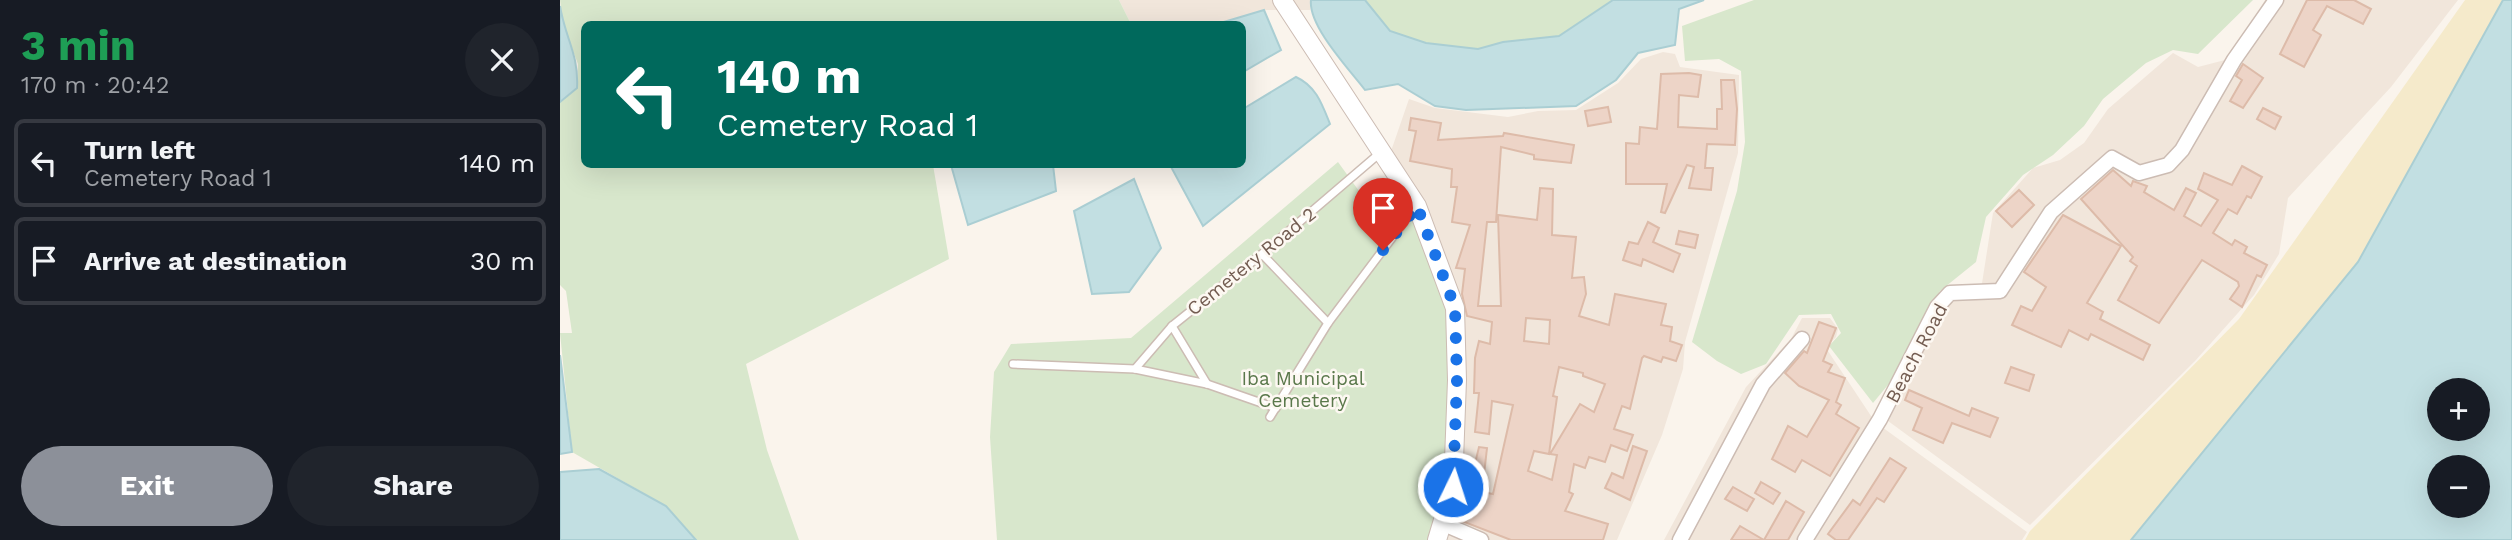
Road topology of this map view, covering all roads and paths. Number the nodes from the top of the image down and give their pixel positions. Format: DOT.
graph roads {
  1 [pos="1282,0"];
  2 [pos="2276,0"];
  3 [pos="1381,152"];
  4 [pos="1417,206"];
  5 [pos="1262,254"];
  6 [pos="1328,323"];
  7 [pos="1172,326"];
  8 [pos="1802,339"];
  9 [pos="1013,364"];
  10 [pos="1135,369"];
  11 [pos="1207,384"];
  12 [pos="1276,408"];
  13 [pos="1270,417"];
  14 [pos="1440,532"];
  15 [pos="1481,540"];
  16 [pos="1680,540"];
  17 [pos="1805,540"];
  1 -- 3 [label="street"];
  2 -- 17 [label="street, Beach Road"];
  3 -- 4 [label="street"];
  3 -- 5 [label="lane, Cemetery Road 2"];
  4 -- 6 [label="lane"];
  4 -- 14 [label="street"];
  5 -- 6 [label="lane"];
  5 -- 7 [label="lane, Cemetery Road 2"];
  6 -- 12 [label="lane"];
  7 -- 10 [label="lane"];
  7 -- 11 [label="lane, Cemetery Road 2"];
  8 -- 16 [label="street"];
  9 -- 10 [label="lane"];
  10 -- 11 [label="lane"];
  11 -- 12 [label="lane"];
  12 -- 13 [label="lane"];
  14 -- 15 [label="street"];
}
